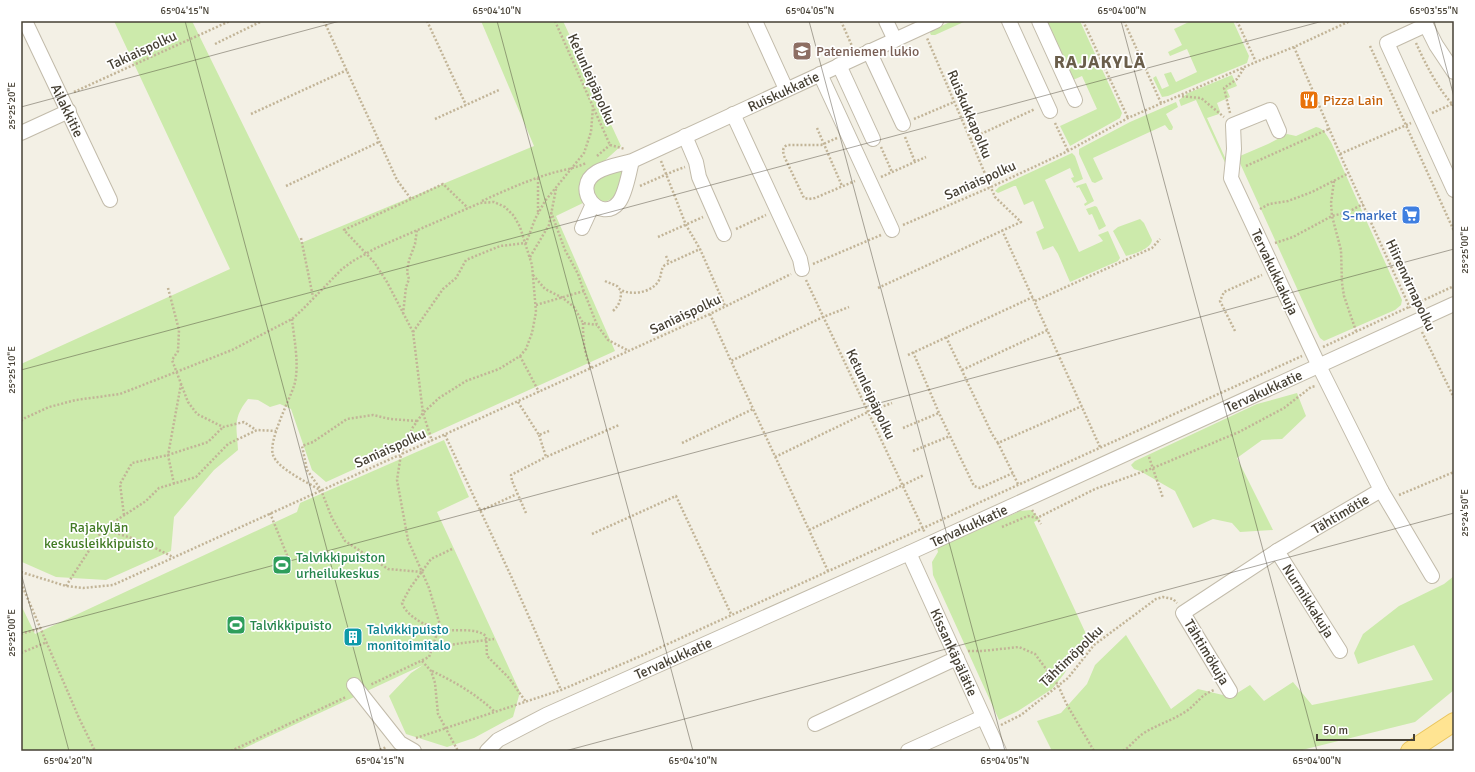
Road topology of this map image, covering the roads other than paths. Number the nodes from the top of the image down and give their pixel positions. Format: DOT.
graph roads {
  1 [pos="25,21"];
  2 [pos="754,21"];
  3 [pos="886,21"];
  4 [pos="936,21"];
  5 [pos="1009,21"];
  6 [pos="1040,21"];
  7 [pos="1425,23"];
  8 [pos="895,40"];
  9 [pos="869,51"];
  10 [pos="839,65"];
  11 [pos="1454,72"];
  12 [pos="820,74"];
  13 [pos="786,89"];
  14 [pos="1075,100"];
  15 [pos="1048,108"];
  16 [pos="69,112"];
  17 [pos="734,114"];
  18 [pos="902,124"];
  19 [pos="1279,130"];
  20 [pos="21,134"];
  21 [pos="685,136"];
  22 [pos="873,139"];
  23 [pos="632,161"];
  24 [pos="1454,190"];
  25 [pos="110,200"];
  26 [pos="593,204"];
  27 [pos="582,228"];
  28 [pos="892,230"];
  29 [pos="724,234"];
  30 [pos="802,269"];
  31 [pos="1454,304"];
  32 [pos="1319,366"];
  33 [pos="1384,495"];
  34 [pos="1277,551"];
  35 [pos="909,553"];
  36 [pos="1432,576"];
  37 [pos="1183,613"];
  38 [pos="1340,651"];
  39 [pos="960,655"];
  40 [pos="356,688"];
  41 [pos="1230,691"];
  42 [pos="983,717"];
  43 [pos="1454,722"];
  44 [pos="815,724"];
  45 [pos="414,751"];
  46 [pos="487,751"];
  47 [pos="908,751"];
  48 [pos="999,751"];
  49 [pos="1410,751"];
  1 -- 16 [label="street, Ailakkitie"];
  2 -- 13 [label="street"];
  3 -- 8 [label="street"];
  4 -- 8 [label="street, Ruiskukkatie"];
  5 -- 15 [label="street"];
  6 -- 14 [label="street"];
  7 -- 11 [label="street"];
  7 -- 24 [label="street"];
  8 -- 9 [label="street, Ruiskukkatie"];
  9 -- 10 [label="street, Ruiskukkatie"];
  9 -- 18 [label="street"];
  10 -- 12 [label="street, Ruiskukkatie"];
  10 -- 22 [label="street"];
  12 -- 13 [label="street, Ruiskukkatie"];
  12 -- 28 [label="street"];
  13 -- 17 [label="street, Ruiskukkatie"];
  16 -- 20 [label="street"];
  16 -- 25 [label="street, Ailakkitie"];
  17 -- 21 [label="street, Ruiskukkatie"];
  17 -- 30 [label="street"];
  19 -- 32 [label="street, Tervakukkakuja"];
  21 -- 23 [label="street, Ruiskukkatie"];
  21 -- 29 [label="street"];
  23 -- 26 [label="street"];
  23 -- 26 [label="street, Ruiskukkatie"];
  26 -- 27 [label="street"];
  31 -- 32 [label="street, Tervakukkatie"];
  32 -- 33 [label="street, Tähtimötie"];
  32 -- 35 [label="street, Tervakukkatie"];
  33 -- 34 [label="street, Tähtimötie"];
  33 -- 36 [label="street"];
  34 -- 37 [label="street, Tähtimötie"];
  34 -- 38 [label="street, Nurmikkakuja"];
  35 -- 39 [label="street, Kissankäpälätie"];
  35 -- 46 [label="street, Tervakukkatie"];
  37 -- 41 [label="street, Tähtimökuja"];
  39 -- 42 [label="street, Kissankäpälätie"];
  39 -- 44 [label="street"];
  40 -- 45 [label="street"];
  42 -- 47 [label="street"];
  42 -- 48 [label="street, Kissankäpälätie"];
  43 -- 49 [label="main road"];
}
